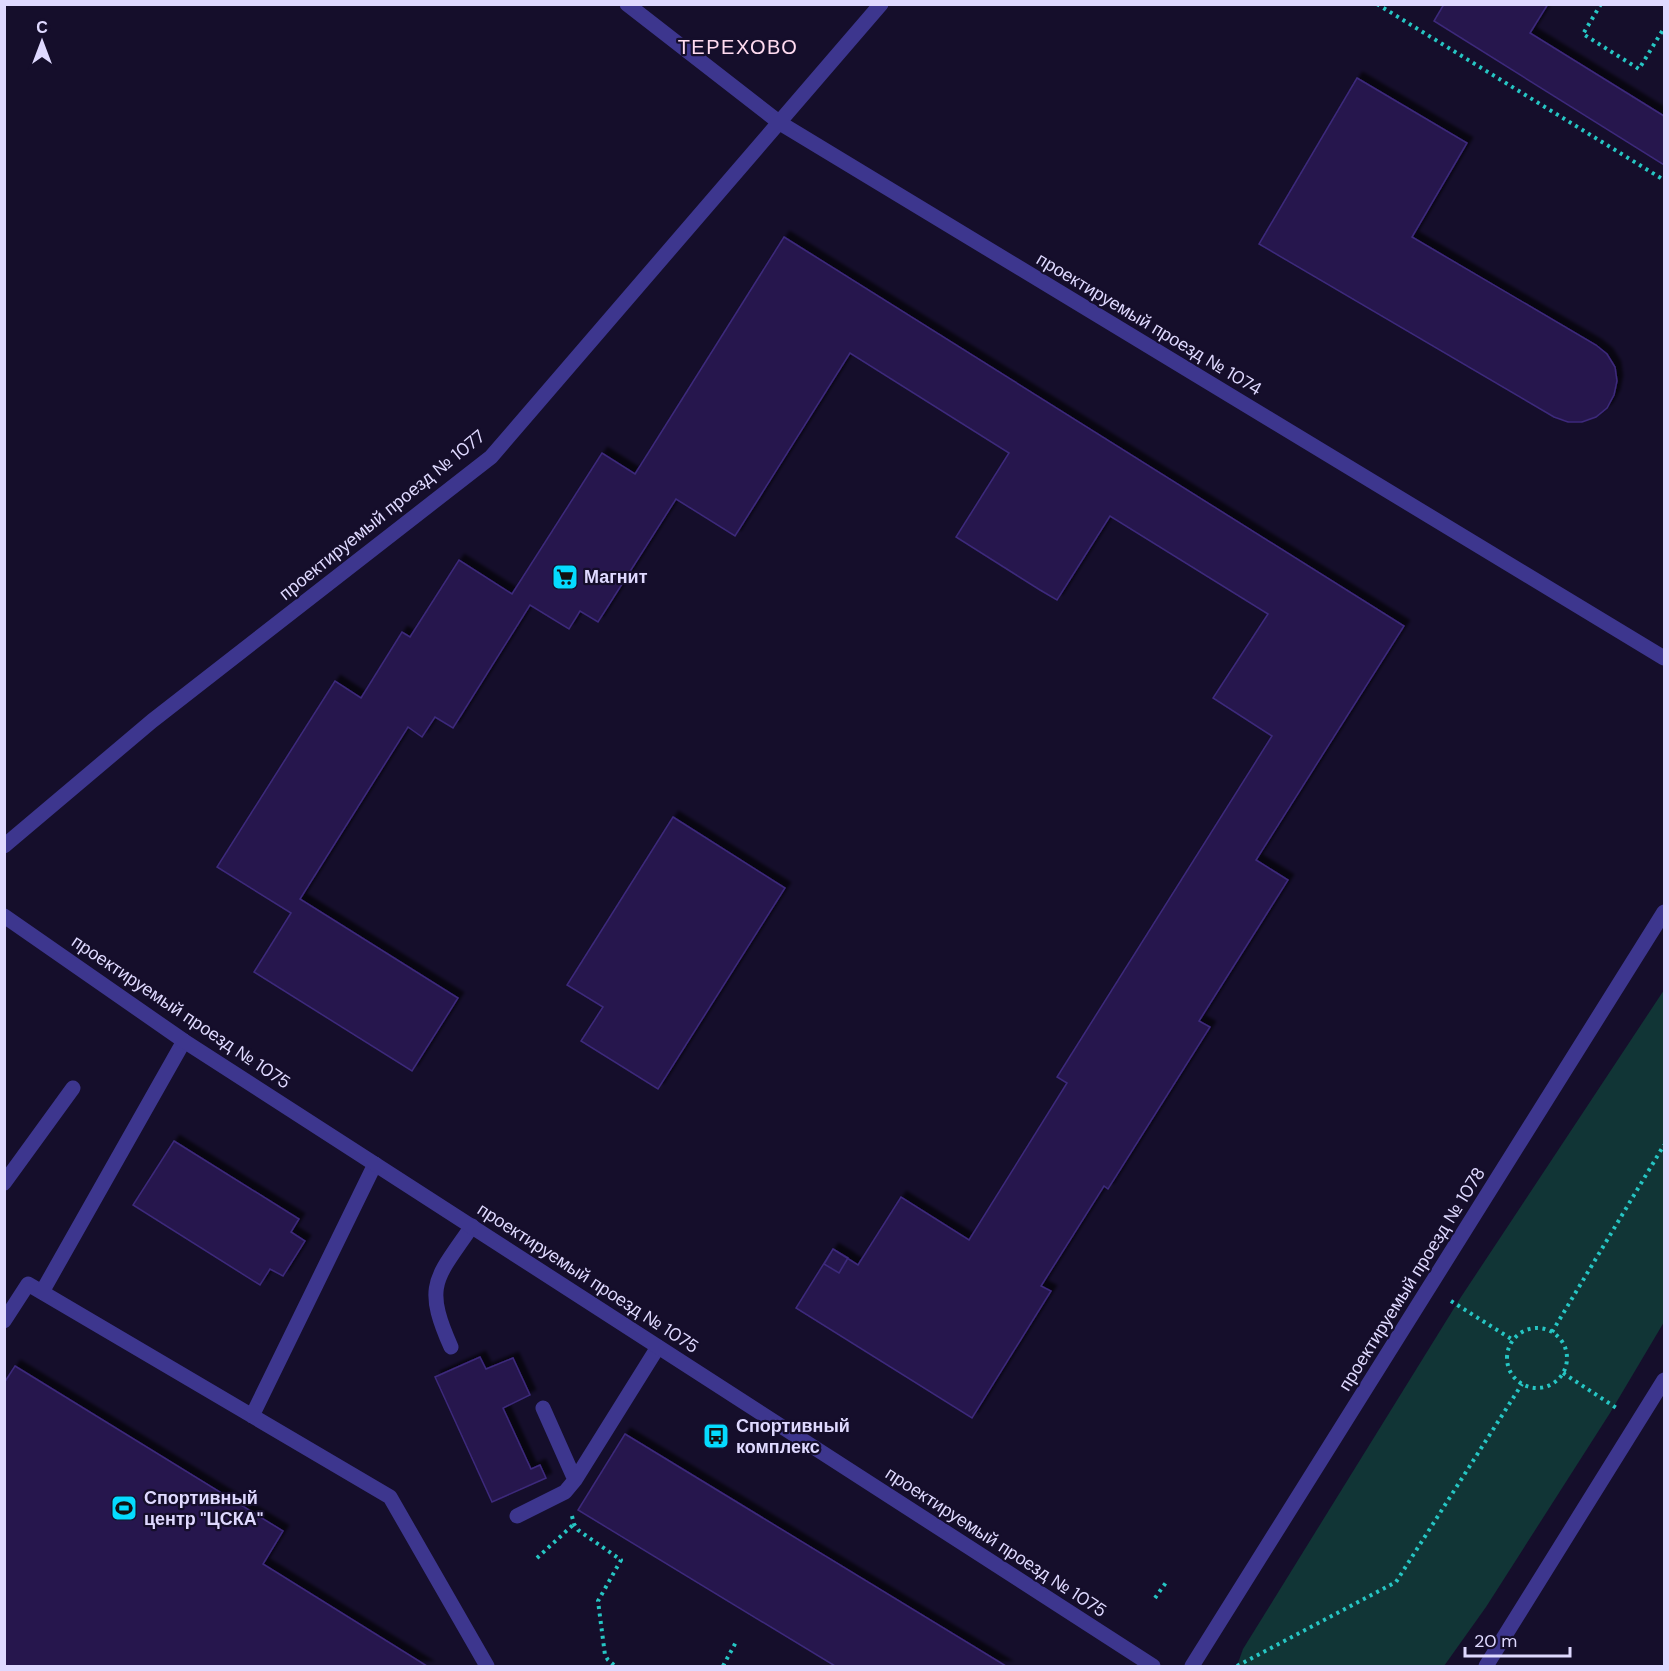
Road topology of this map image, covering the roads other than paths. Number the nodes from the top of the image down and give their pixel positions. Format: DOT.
graph roads {
  1 [pos="627,4"];
  2 [pos="881,4"];
  3 [pos="780,123"];
  4 [pos="1665,658"];
  5 [pos="4,846"];
  6 [pos="1665,912"];
  7 [pos="4,916"];
  8 [pos="184,1041"];
  9 [pos="73,1088"];
  10 [pos="375,1164"];
  11 [pos="4,1183"];
  12 [pos="472,1226"];
  13 [pos="42,1292"];
  14 [pos="4,1321"];
  15 [pos="451,1347"];
  16 [pos="658,1347"];
  17 [pos="1665,1380"];
  18 [pos="543,1408"];
  19 [pos="252,1416"];
  20 [pos="570,1486"];
  21 [pos="516,1516"];
  22 [pos="487,1666"];
  23 [pos="1153,1666"];
  24 [pos="1192,1666"];
  25 [pos="1486,1666"];
  1 -- 3 [label="street, проектируемый проезд № 1074"];
  2 -- 3 [label="street, проектируемый проезд № 1077"];
  3 -- 4 [label="street, проектируемый проезд № 1074"];
  3 -- 5 [label="street, проектируемый проезд № 1077"];
  6 -- 24 [label="street, проектируемый проезд № 1078"];
  7 -- 8 [label="street, проектируемый проезд № 1075"];
  8 -- 10 [label="street, проектируемый проезд № 1075"];
  8 -- 13 [label="street"];
  9 -- 11 [label="street"];
  10 -- 12 [label="street, проектируемый проезд № 1075"];
  10 -- 19 [label="street"];
  12 -- 15 [label="street"];
  12 -- 16 [label="street, проектируемый проезд № 1075"];
  13 -- 14 [label="street"];
  13 -- 19 [label="street"];
  16 -- 20 [label="street"];
  16 -- 23 [label="street, проектируемый проезд № 1075"];
  17 -- 25 [label="street"];
  18 -- 20 [label="street"];
  19 -- 22 [label="street"];
  20 -- 21 [label="street"];
}
